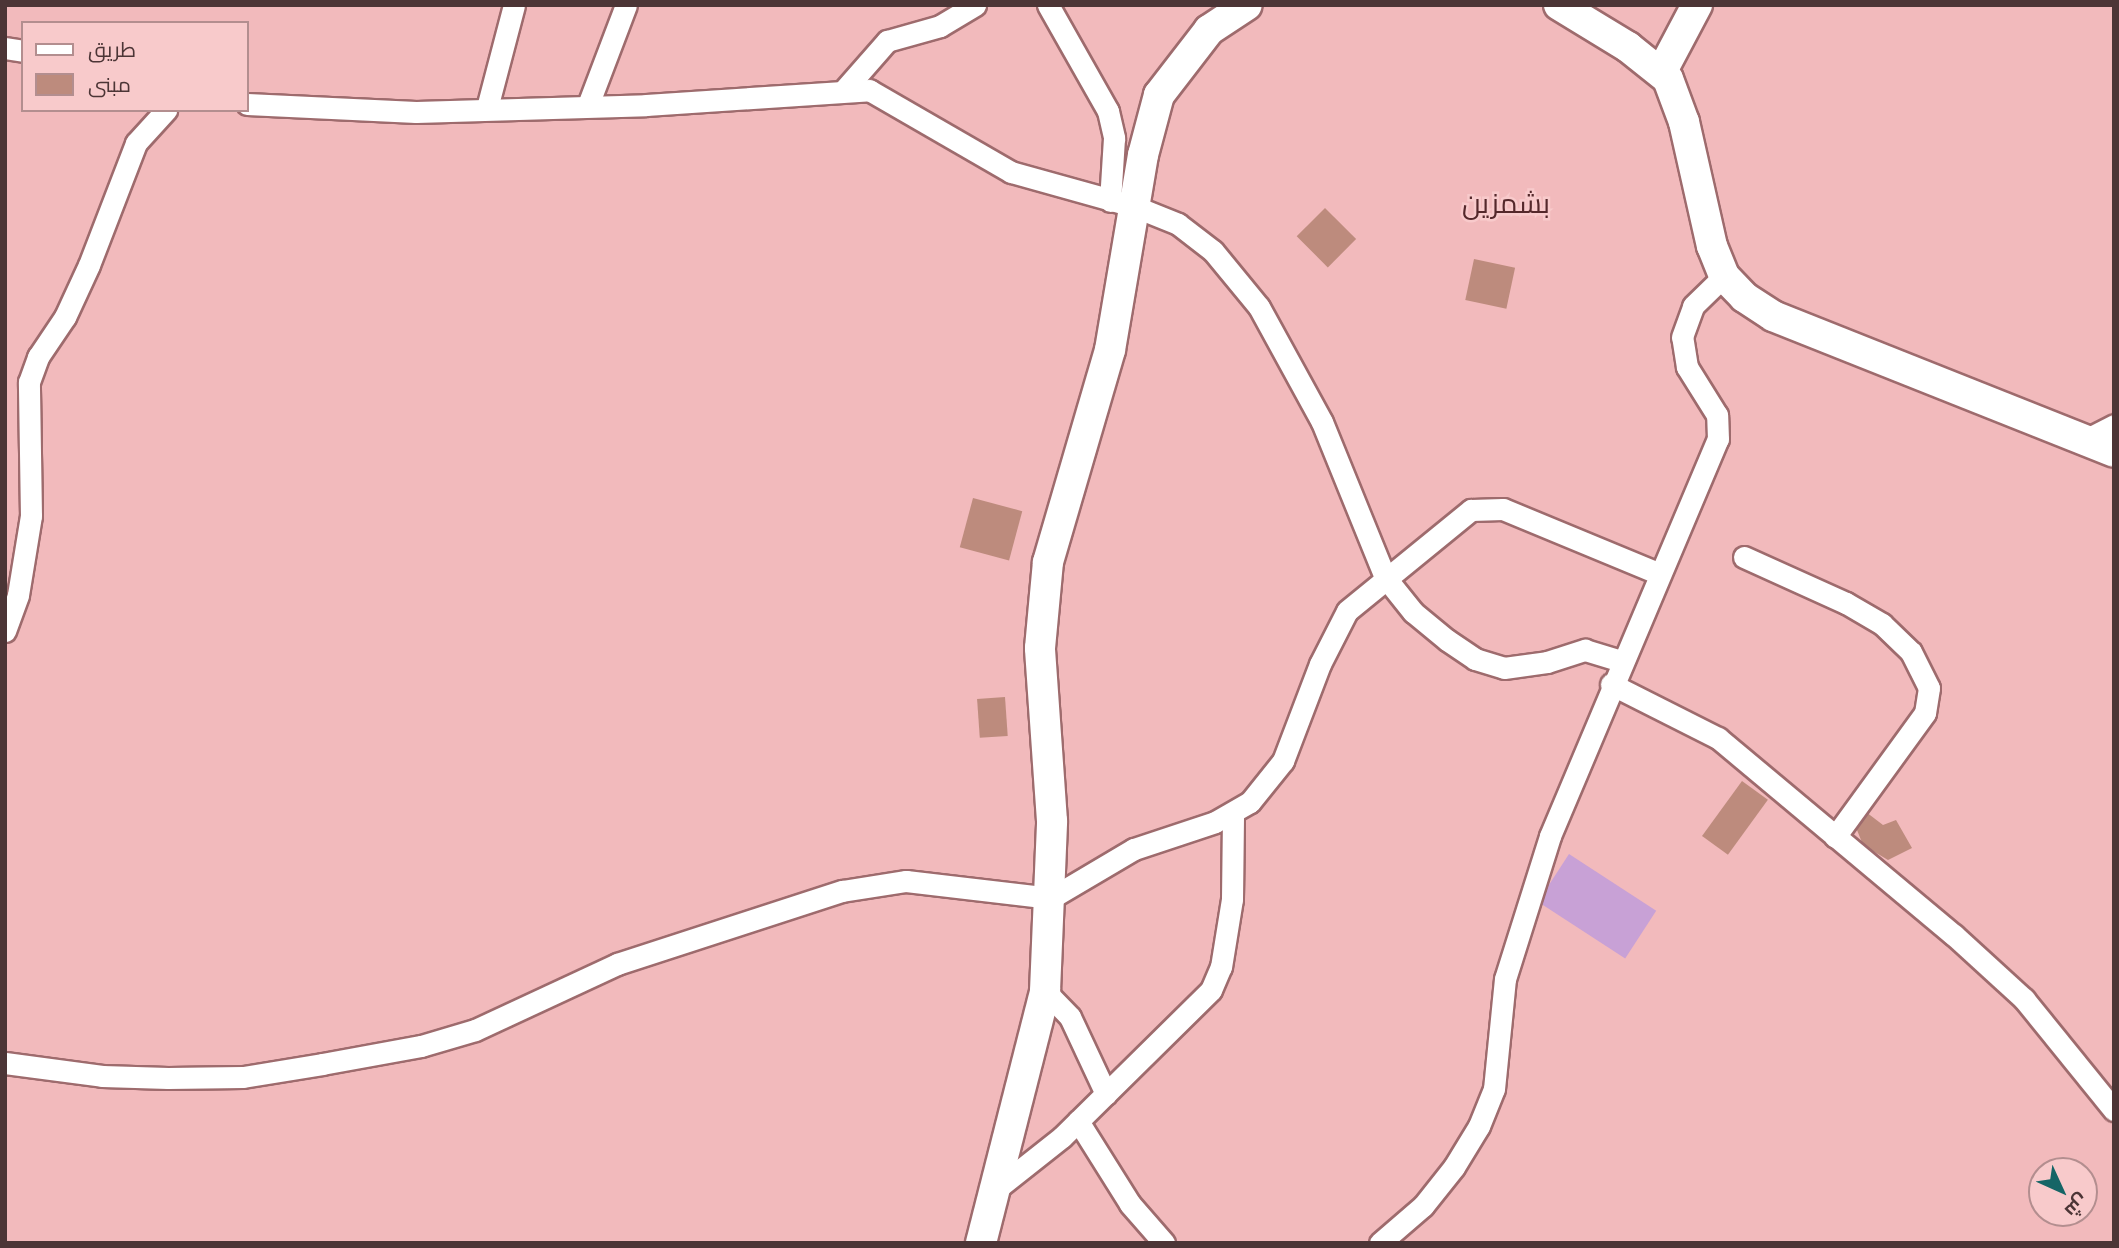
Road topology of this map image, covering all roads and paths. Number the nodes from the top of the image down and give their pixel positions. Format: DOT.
graph roads {
  1 [pos="514,5"];
  2 [pos="626,5"];
  3 [pos="975,5"];
  4 [pos="1048,5"];
  5 [pos="1247,5"];
  6 [pos="1559,5"];
  7 [pos="1694,8"];
  8 [pos="1650,63"];
  9 [pos="845,89"];
  10 [pos="248,104"];
  11 [pos="589,105"];
  12 [pos="487,108"];
  13 [pos="164,112"];
  14 [pos="1123,204"];
  15 [pos="1724,276"];
  16 [pos="2114,425"];
  17 [pos="2083,441"];
  18 [pos="2114,452"];
  19 [pos="1744,557"];
  20 [pos="1660,574"];
  21 [pos="1385,577"];
  22 [pos="5,631"];
  23 [pos="1620,661"];
  24 [pos="1611,684"];
  25 [pos="1233,813"];
  26 [pos="1835,836"];
  27 [pos="1051,898"];
  28 [pos="1045,991"];
  29 [pos="5,1063"];
  30 [pos="1106,1094"];
  31 [pos="2114,1110"];
  32 [pos="1078,1121"];
  33 [pos="995,1190"];
  34 [pos="1410,1219"];
  35 [pos="981,1243"];
  36 [pos="1164,1243"];
  37 [pos="1380,1243"];
  38 [pos="1409,1243"];
  1 -- 12 [label="street"];
  2 -- 11 [label="street"];
  3 -- 9 [label="street"];
  4 -- 14 [label="street"];
  5 -- 14 [label="main road"];
  6 -- 8 [label="main road"];
  7 -- 8 [label="main road"];
  8 -- 15 [label="main road"];
  9 -- 11 [label="street"];
  9 -- 14 [label="street"];
  10 -- 12 [label="street"];
  11 -- 12 [label="street"];
  13 -- 22 [label="street"];
  14 -- 21 [label="street"];
  14 -- 27 [label="main road"];
  15 -- 17 [label="main road"];
  15 -- 20 [label="street"];
  16 -- 17 [label="street"];
  17 -- 18 [label="main road"];
  19 -- 26 [label="street"];
  20 -- 21 [label="street"];
  20 -- 23 [label="street"];
  21 -- 23 [label="street"];
  21 -- 25 [label="street"];
  23 -- 24 [label="street"];
  24 -- 26 [label="street"];
  24 -- 34 [label="street"];
  25 -- 27 [label="street"];
  25 -- 30 [label="street"];
  26 -- 31 [label="street"];
  27 -- 28 [label="main road"];
  27 -- 29 [label="street"];
  28 -- 30 [label="street"];
  28 -- 33 [label="main road"];
  30 -- 32 [label="street"];
  32 -- 33 [label="street"];
  32 -- 36 [label="street"];
  33 -- 35 [label="main road"];
  34 -- 37 [label="street"];
  34 -- 38 [label="street"];
}
